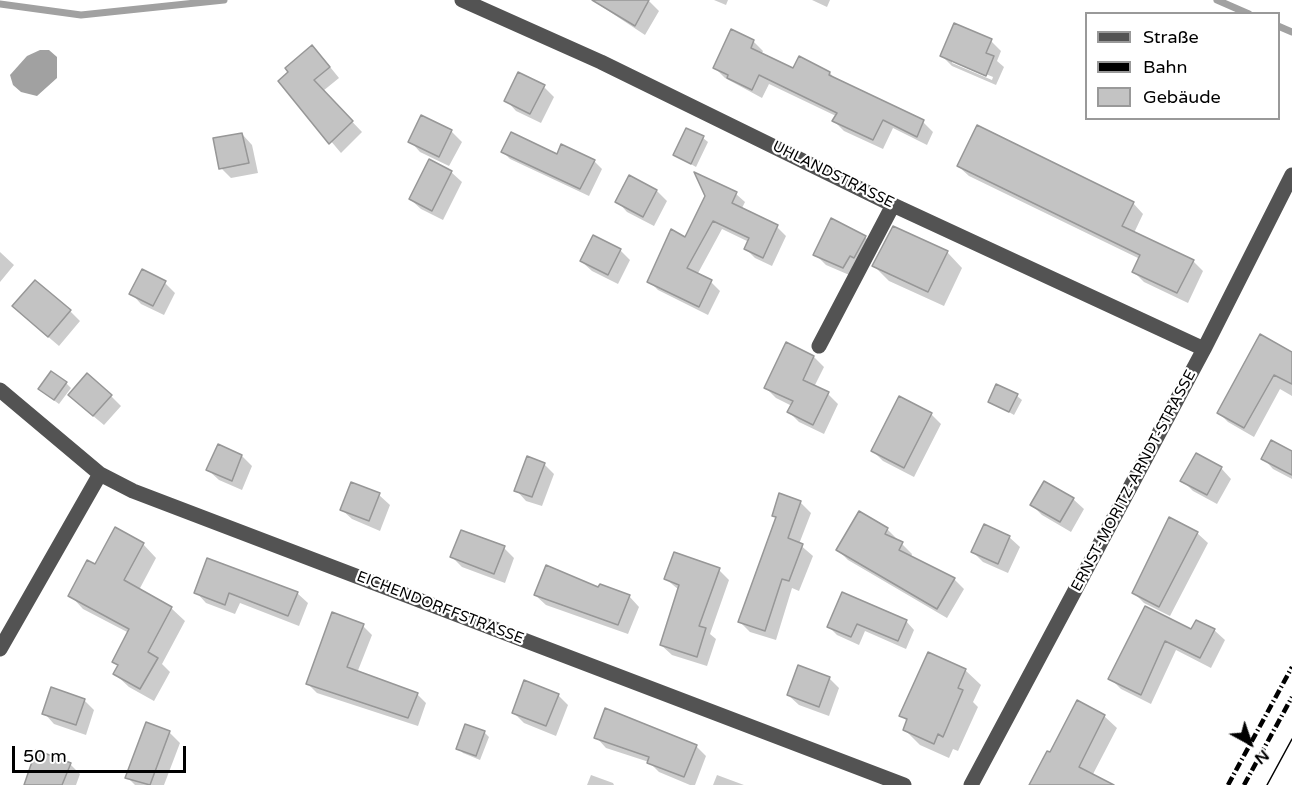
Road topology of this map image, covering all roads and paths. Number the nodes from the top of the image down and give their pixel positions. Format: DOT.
graph roads {
  1 [pos="462,0"];
  2 [pos="1292,175"];
  3 [pos="893,205"];
  4 [pos="819,346"];
  5 [pos="1204,349"];
  6 [pos="0,390"];
  7 [pos="100,474"];
  8 [pos="0,649"];
  9 [pos="904,785"];
  10 [pos="971,785"];
  1 -- 3 [label="street, UHLANDSTRASSE"];
  2 -- 5 [label="street, ERNST-MORITZ-ARNDT-STRASSE"];
  3 -- 4 [label="street"];
  3 -- 5 [label="street, UHLANDSTRASSE"];
  5 -- 10 [label="street, ERNST-MORITZ-ARNDT-STRASSE"];
  6 -- 7 [label="street, EICHENDORFFSTRASSE"];
  7 -- 8 [label="street"];
  7 -- 9 [label="street, EICHENDORFFSTRASSE"];
}
